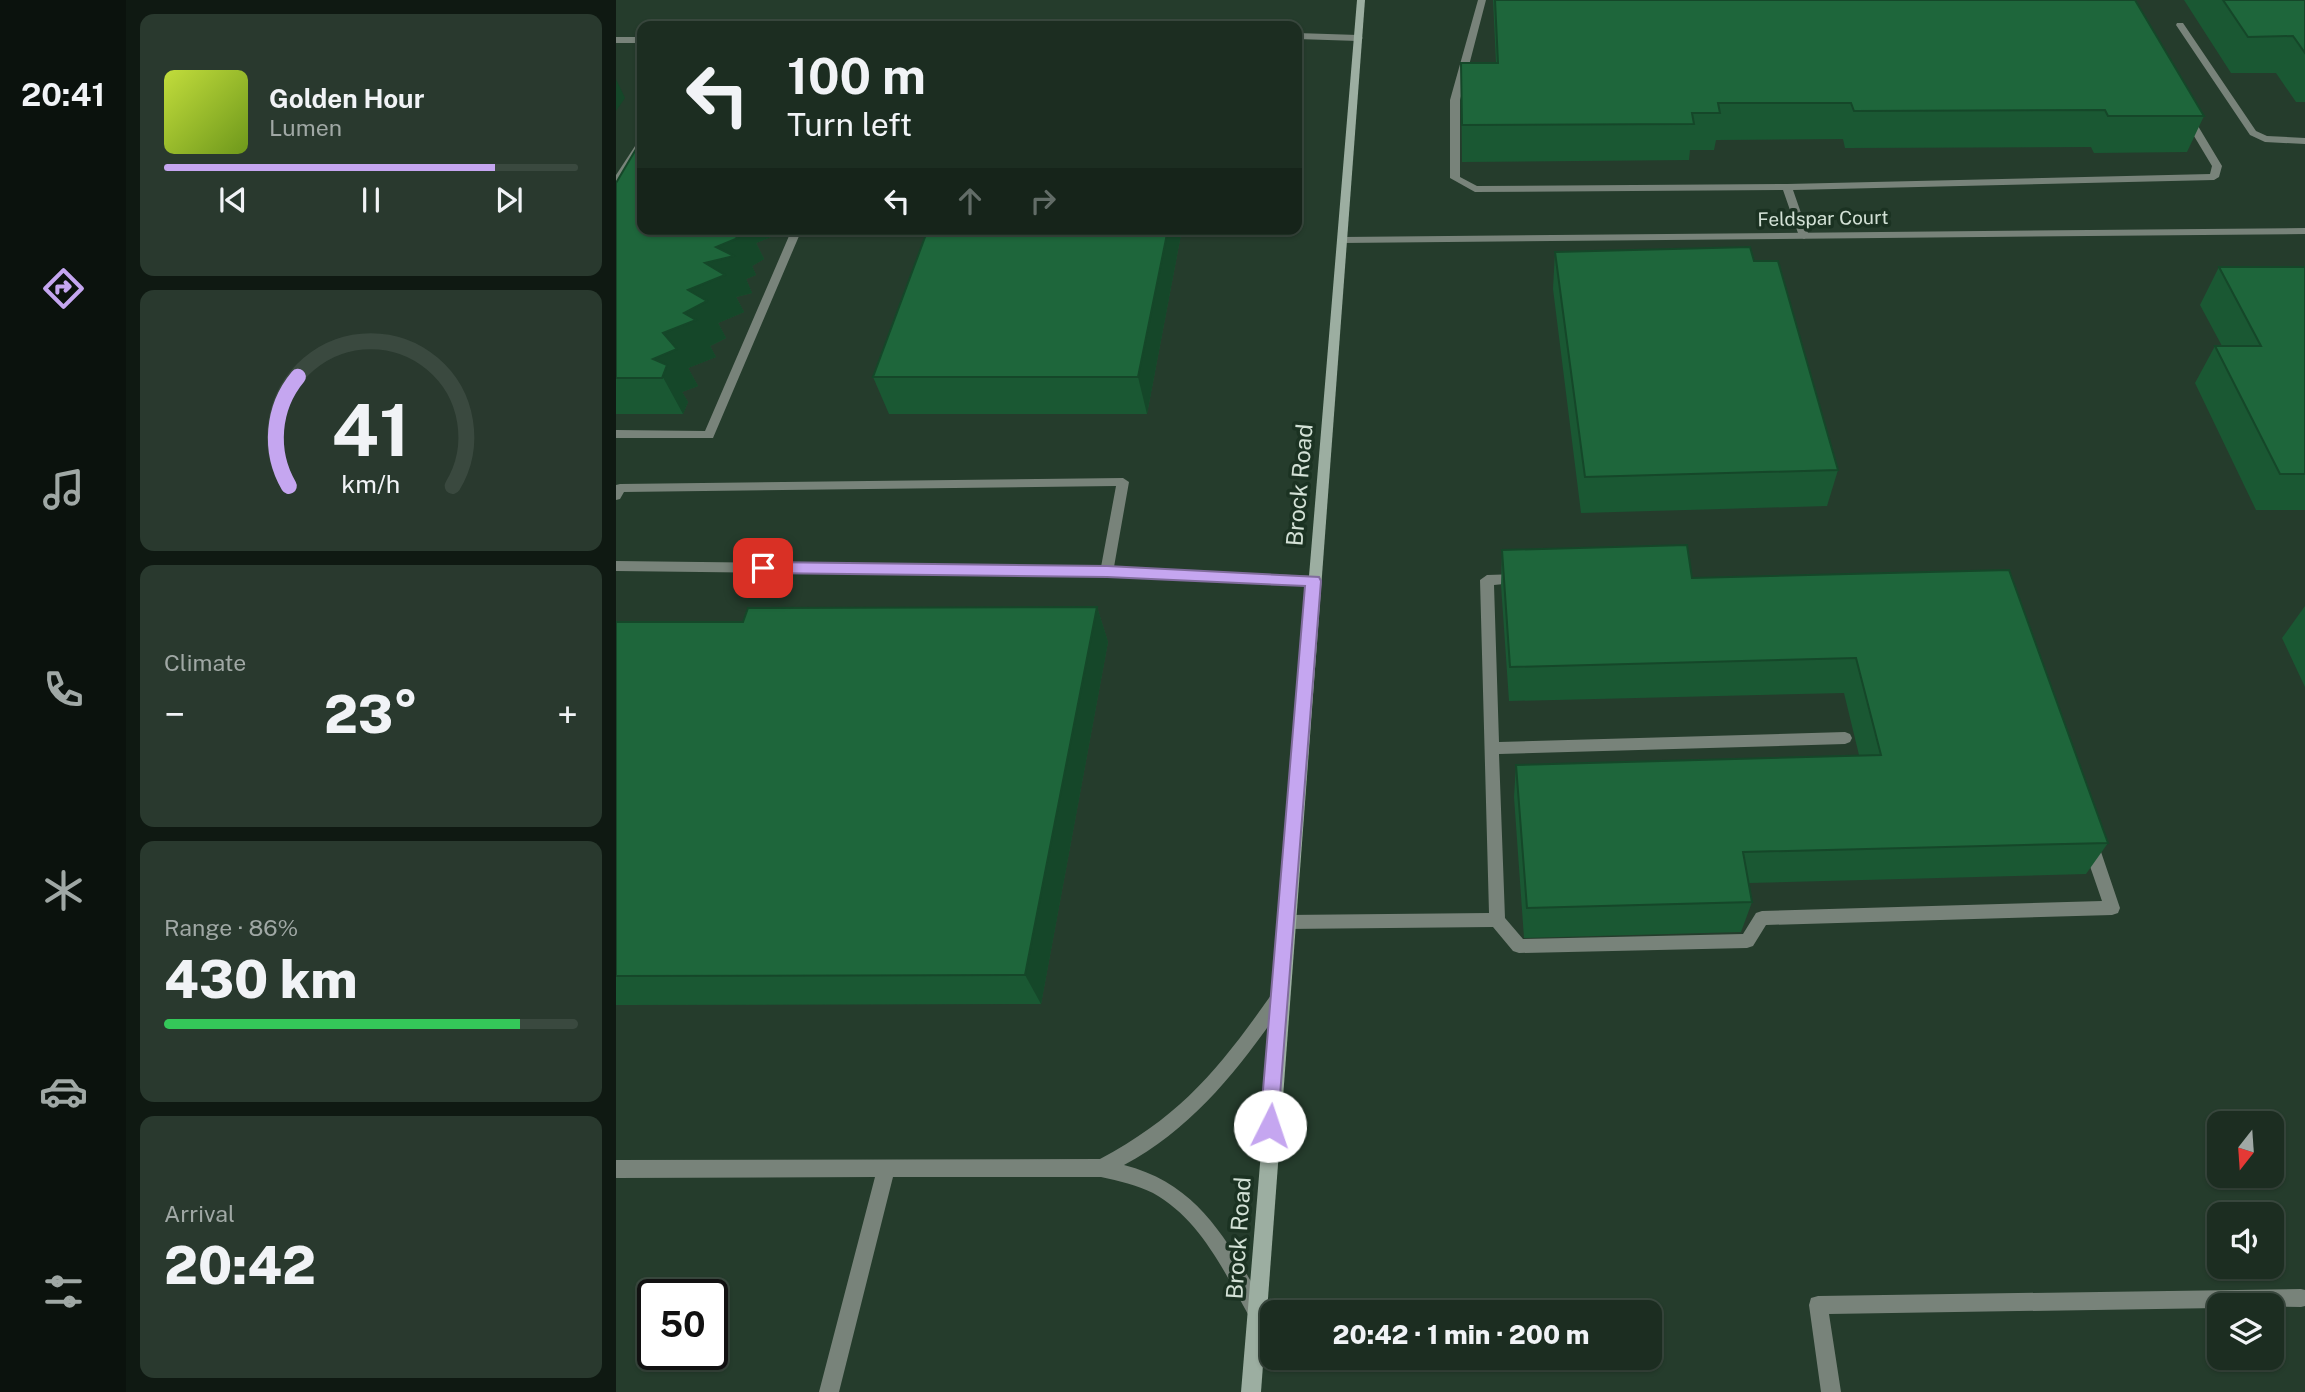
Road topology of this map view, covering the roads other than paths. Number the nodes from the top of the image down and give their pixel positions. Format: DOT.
graph roads {
  1 [pos="1361,0"];
  2 [pos="1482,0"];
  3 [pos="2180,25"];
  4 [pos="1302,36"];
  5 [pos="1358,38"];
  6 [pos="616,40"];
  7 [pos="637,40"];
  8 [pos="2181,105"];
  9 [pos="2305,141"];
  10 [pos="637,150"];
  11 [pos="616,183"];
  12 [pos="1787,187"];
  13 [pos="2305,231"];
  14 [pos="794,235"];
  15 [pos="1804,236"];
  16 [pos="1342,240"];
  17 [pos="616,434"];
  18 [pos="616,496"];
  19 [pos="616,566"];
  20 [pos="1107,572"];
  21 [pos="1540,578"];
  22 [pos="1313,581"];
  23 [pos="1846,738"];
  24 [pos="1492,748"];
  25 [pos="2086,831"];
  26 [pos="1497,920"];
  27 [pos="1286,922"];
  28 [pos="1280,996"];
  29 [pos="1101,1168"];
  30 [pos="616,1169"];
  31 [pos="886,1169"];
  32 [pos="2301,1298"];
  33 [pos="1256,1309"];
  34 [pos="829,1392"];
  35 [pos="1251,1392"];
  36 [pos="1831,1392"];
  1 -- 5 [label="main road, Brock Road"];
  2 -- 12 [label="street"];
  3 -- 9 [label="street"];
  4 -- 5 [label="street"];
  5 -- 16 [label="main road, Brock Road"];
  6 -- 7 [label="street"];
  8 -- 12 [label="street"];
  10 -- 11 [label="street"];
  12 -- 15 [label="street"];
  13 -- 15 [label="street, Feldspar Court"];
  14 -- 17 [label="street"];
  15 -- 16 [label="street, Feldspar Court"];
  16 -- 22 [label="main road, Brock Road"];
  18 -- 20 [label="street"];
  19 -- 20 [label="street"];
  20 -- 22 [label="street"];
  21 -- 24 [label="street"];
  22 -- 27 [label="main road, Brock Road"];
  23 -- 24 [label="street"];
  24 -- 26 [label="street"];
  25 -- 26 [label="street"];
  26 -- 27 [label="street"];
  27 -- 28 [label="main road, Brock Road"];
  28 -- 29 [label="street"];
  28 -- 33 [label="main road, Brock Road"];
  29 -- 31 [label="street"];
  29 -- 33 [label="street"];
  30 -- 31 [label="street"];
  31 -- 34 [label="street"];
  32 -- 36 [label="street"];
  33 -- 35 [label="main road, Brock Road"];
}
